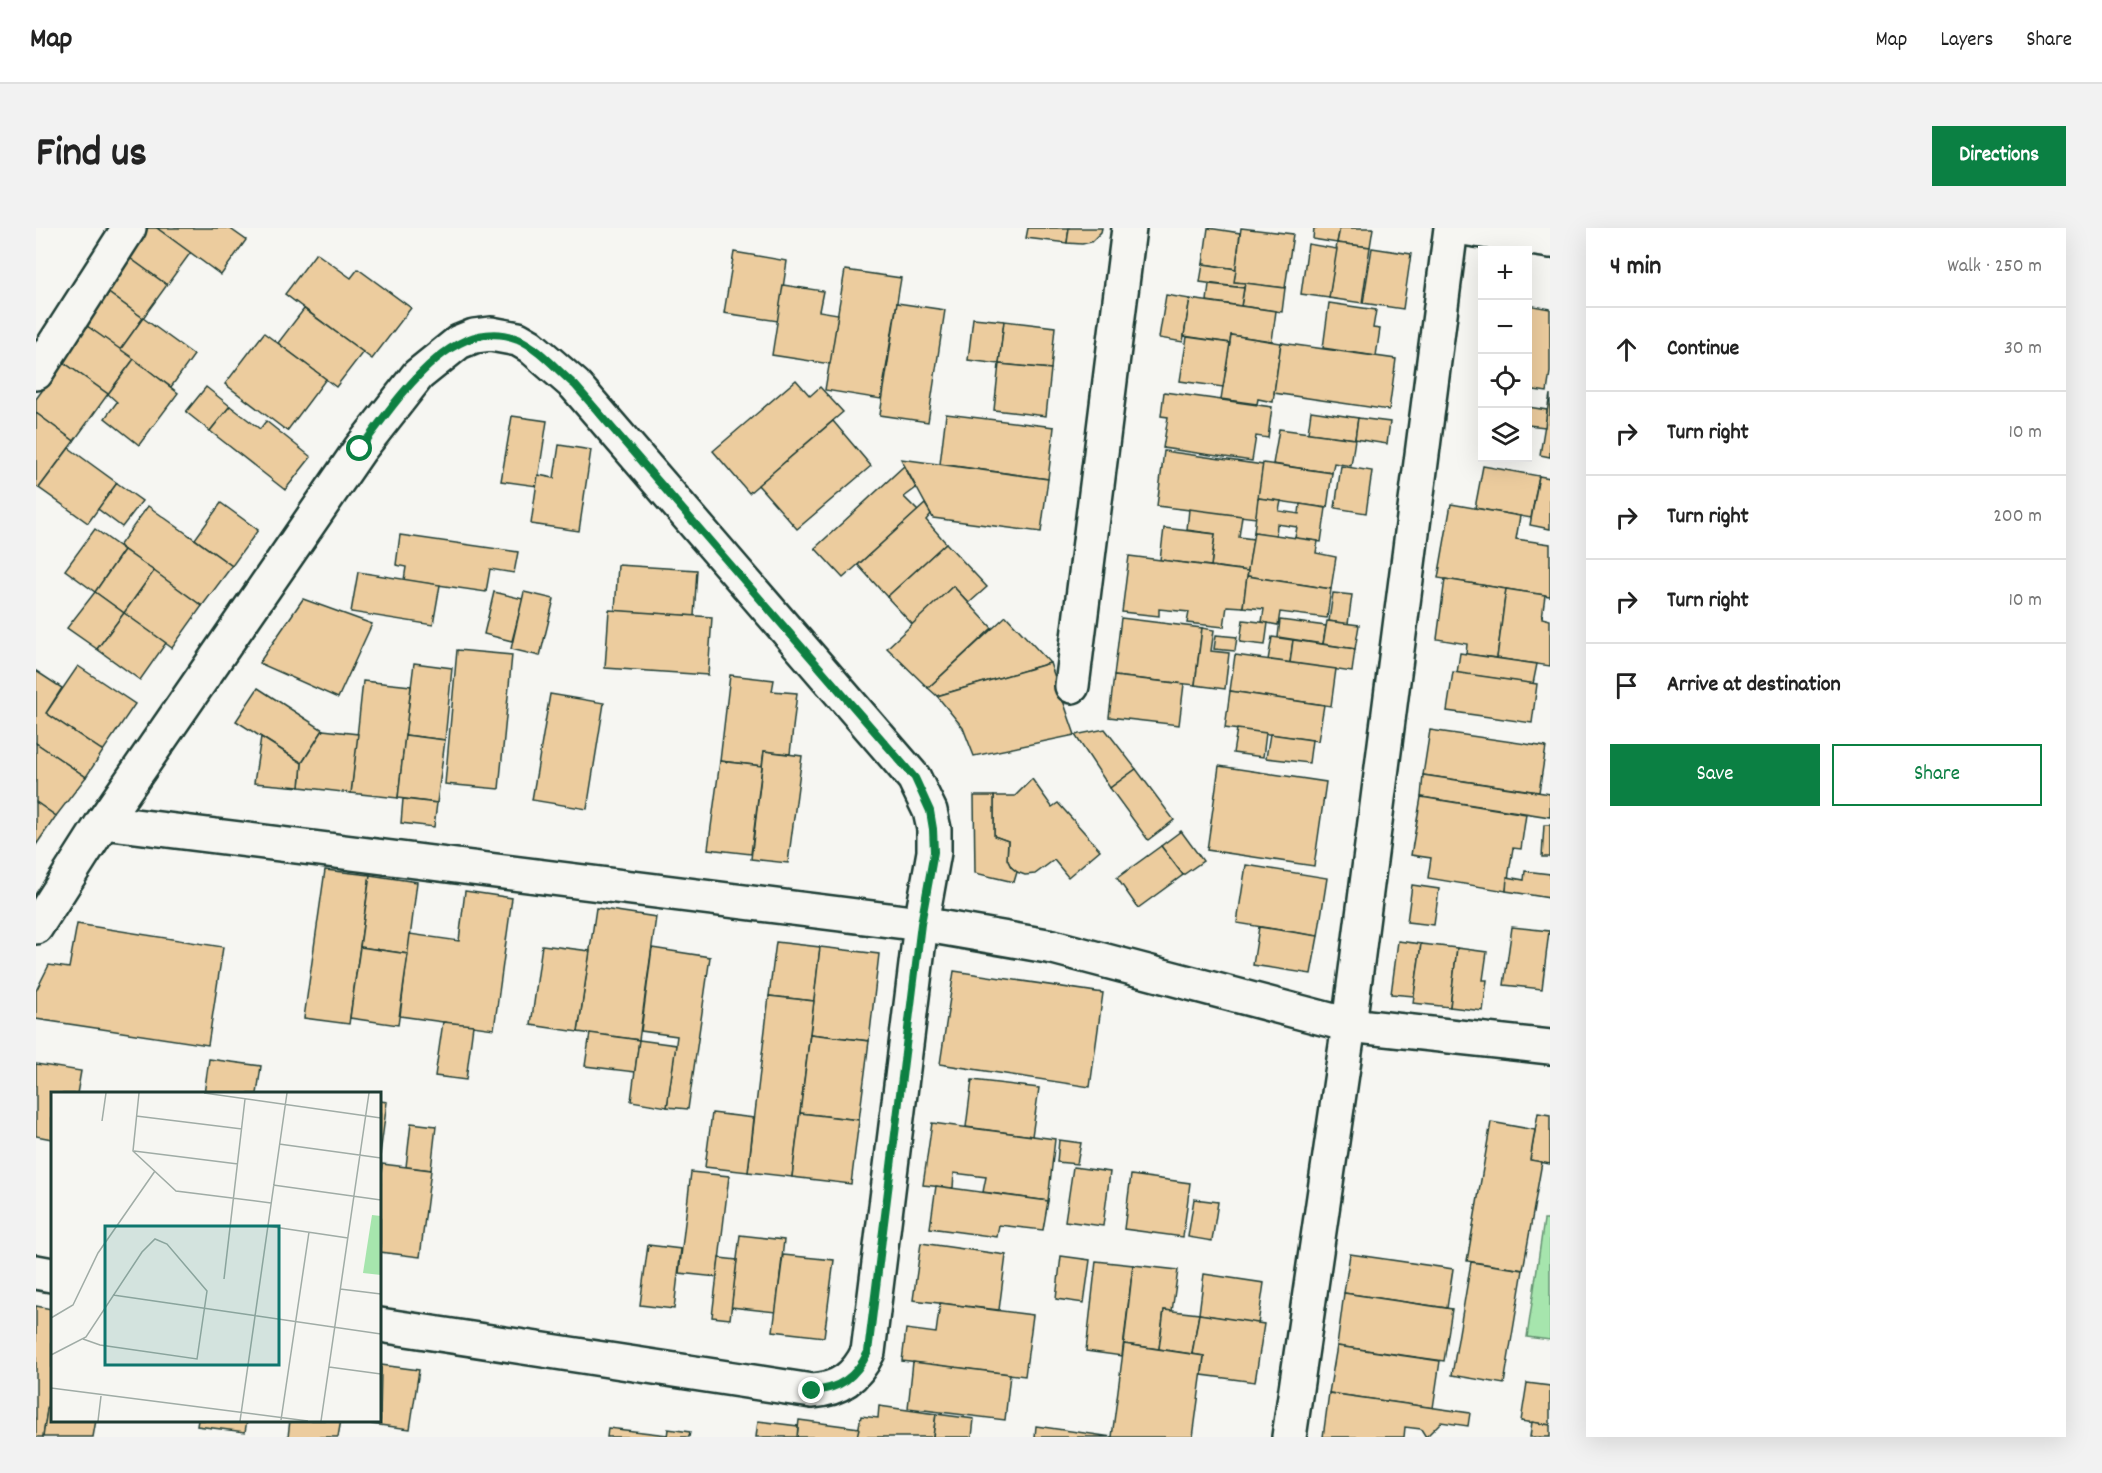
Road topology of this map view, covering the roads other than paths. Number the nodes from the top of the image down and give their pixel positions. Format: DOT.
graph roads {
  1 [pos="129,228"];
  2 [pos="1129,228"];
  3 [pos="1451,228"];
  4 [pos="1462,228"];
  5 [pos="1550,241"];
  6 [pos="36,373"];
  7 [pos="1072,686"];
  8 [pos="103,822"];
  9 [pos="921,924"];
  10 [pos="36,927"];
  11 [pos="1349,1025"];
  12 [pos="1550,1047"];
  13 [pos="36,1272"];
  14 [pos="51,1275"];
  15 [pos="381,1324"];
  16 [pos="1289,1437"];
  1 -- 6 [label="street"];
  2 -- 7 [label="street"];
  3 -- 11 [label="street"];
  4 -- 5 [label="street"];
  8 -- 9 [label="street"];
  8 -- 9 [label="street"];
  8 -- 10 [label="street"];
  9 -- 11 [label="street"];
  9 -- 15 [label="street"];
  11 -- 12 [label="street"];
  11 -- 16 [label="street"];
  13 -- 14 [label="street"];
}
